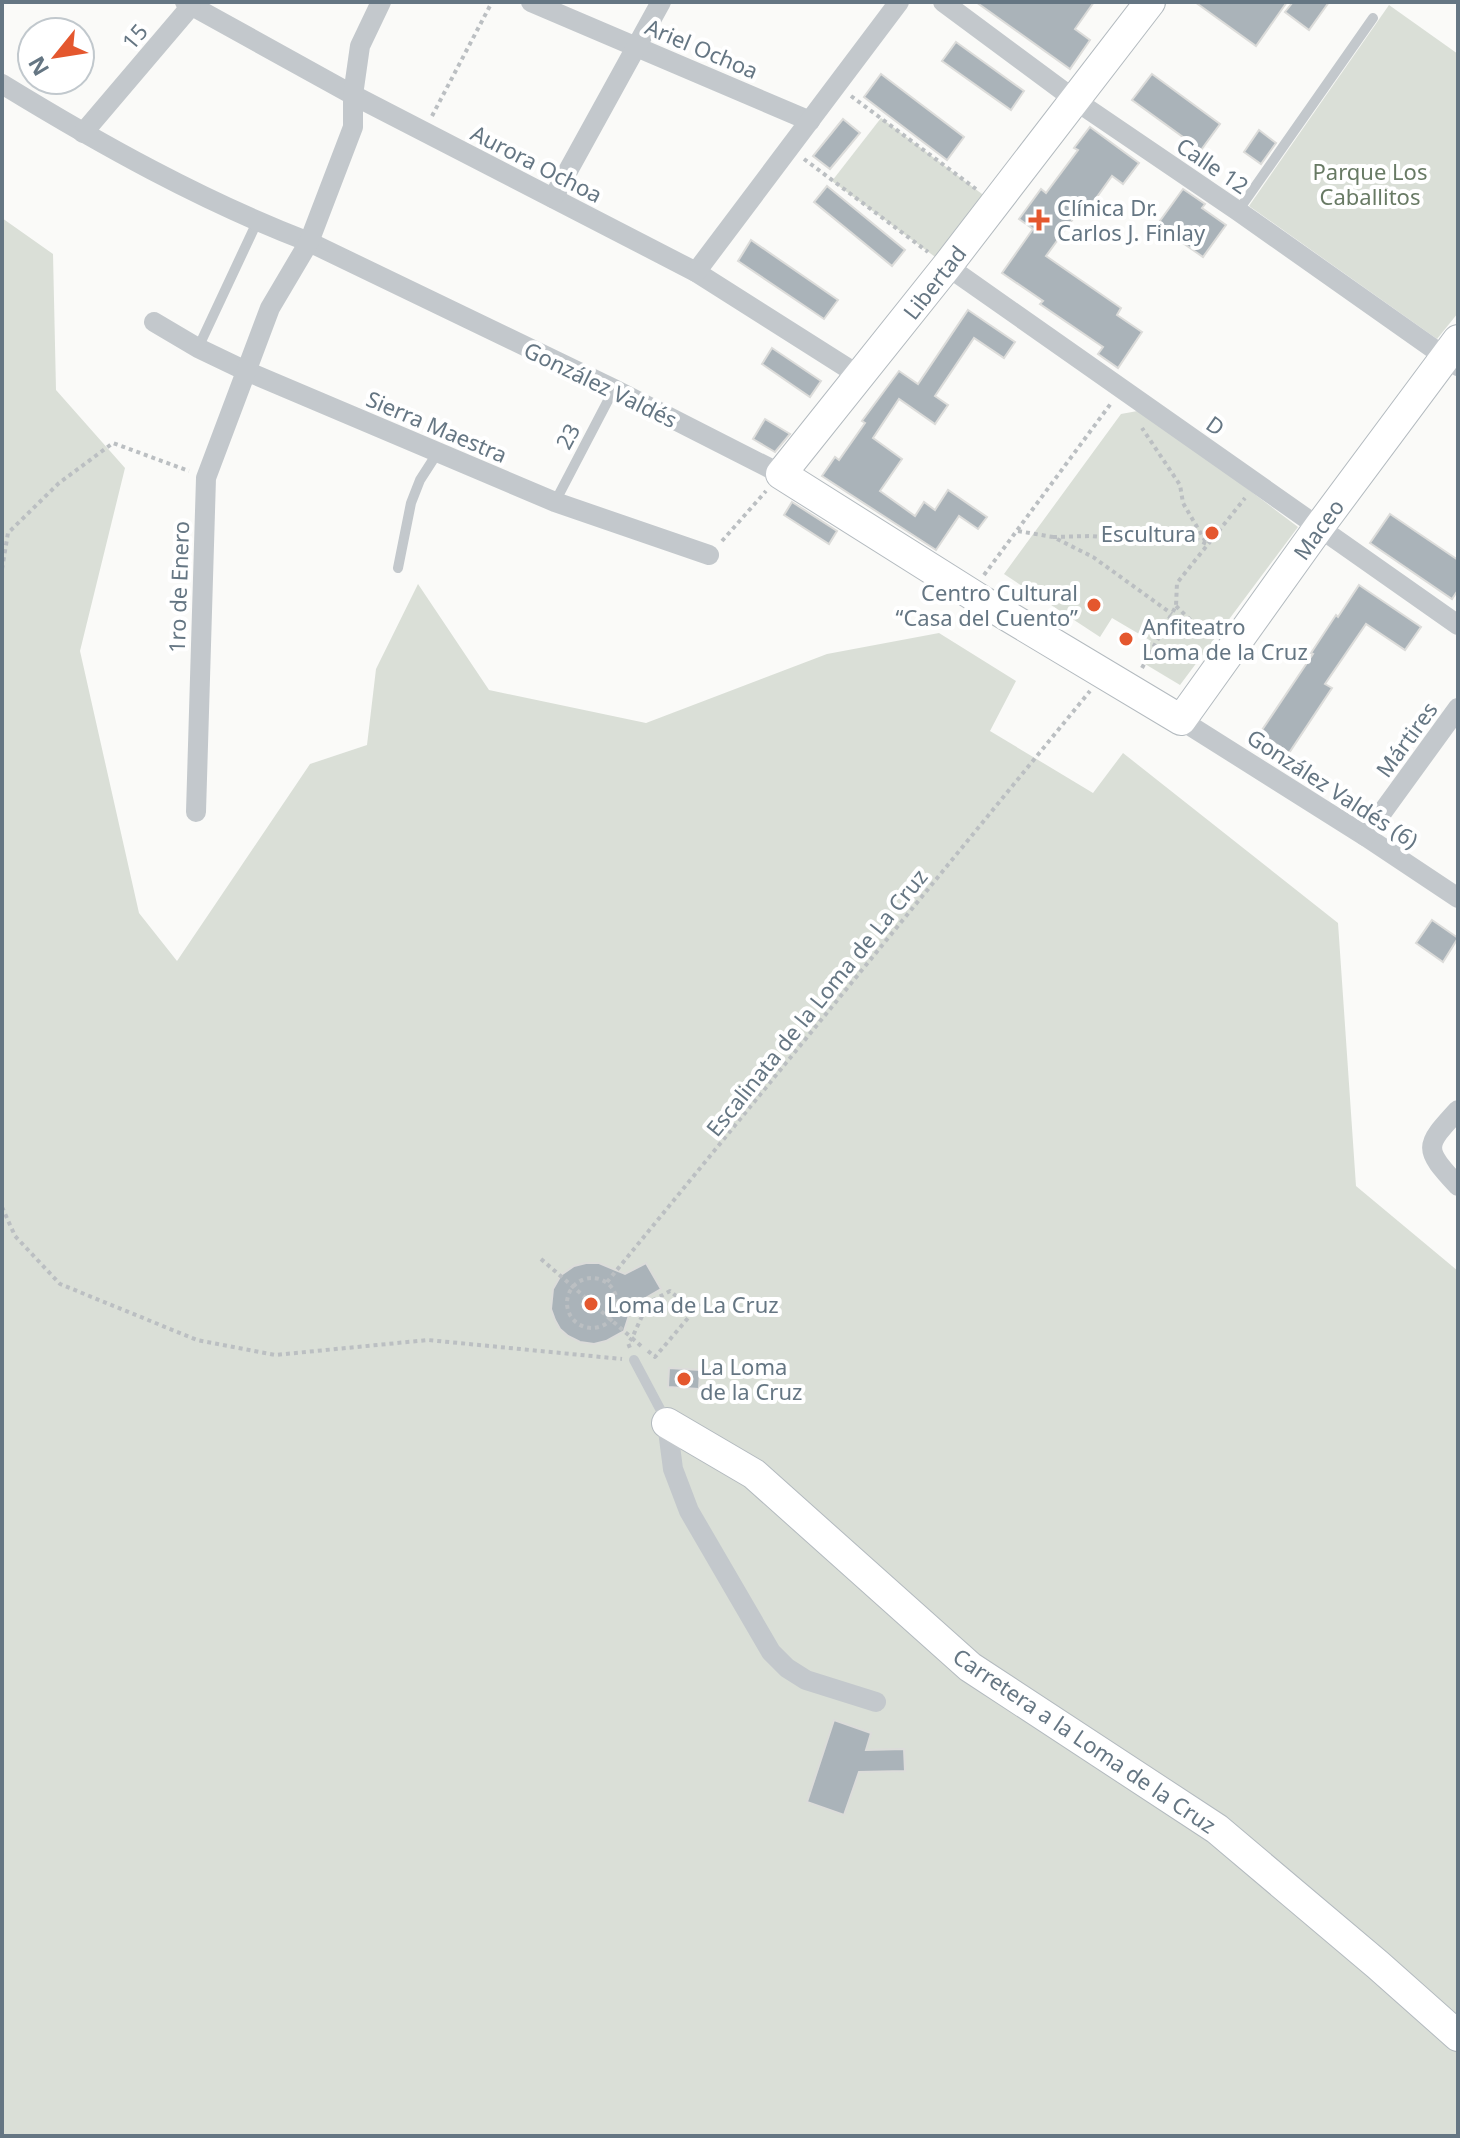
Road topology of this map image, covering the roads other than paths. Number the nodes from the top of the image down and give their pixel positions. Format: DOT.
graph roads {
  1 [pos="381,2"];
  2 [pos="531,2"];
  3 [pos="661,2"];
  4 [pos="899,2"];
  5 [pos="943,2"];
  6 [pos="1150,2"];
  7 [pos="188,4"];
  8 [pos="1373,18"];
  9 [pos="636,46"];
  10 [pos="2,84"];
  11 [pos="353,95"];
  12 [pos="1075,100"];
  13 [pos="810,121"];
  14 [pos="83,133"];
  15 [pos="553,198"];
  16 [pos="1238,211"];
  17 [pos="257,222"];
  18 [pos="309,242"];
  19 [pos="947,266"];
  20 [pos="696,272"];
  21 [pos="154,322"];
  22 [pos="198,348"];
  23 [pos="1454,354"];
  24 [pos="246,371"];
  25 [pos="860,376"];
  26 [pos="614,389"];
  27 [pos="438,452"];
  28 [pos="781,474"];
  29 [pos="555,502"];
  30 [pos="1319,527"];
  31 [pos="709,555"];
  32 [pos="398,568"];
  33 [pos="1458,625"];
  34 [pos="1458,708"];
  35 [pos="1181,720"];
  36 [pos="196,812"];
  37 [pos="1365,836"];
  38 [pos="1458,898"];
  39 [pos="1458,1110"];
  40 [pos="1458,1186"];
  41 [pos="634,1360"];
  42 [pos="667,1423"];
  43 [pos="876,1702"];
  44 [pos="1458,2036"];
  1 -- 11 [label="street, 1ro de Enero"];
  2 -- 9 [label="street, Ariel Ochoa"];
  3 -- 9 [label="street"];
  4 -- 13 [label="street"];
  5 -- 12 [label="street, Calle 12"];
  6 -- 12 [label="street, Libertad"];
  7 -- 11 [label="street, Aurora Ochoa"];
  7 -- 14 [label="street, 15"];
  8 -- 16 [label="lane"];
  9 -- 13 [label="street, Ariel Ochoa"];
  9 -- 15 [label="street"];
  10 -- 14 [label="street, González Valdés"];
  11 -- 15 [label="street, Aurora Ochoa"];
  11 -- 18 [label="street, 1ro de Enero"];
  12 -- 16 [label="street, Calle 12"];
  12 -- 19 [label="street, Libertad"];
  13 -- 20 [label="street"];
  14 -- 17 [label="street, González Valdés"];
  15 -- 20 [label="street, Aurora Ochoa"];
  16 -- 23 [label="street, Calle 12"];
  17 -- 18 [label="street, González Valdés"];
  17 -- 22 [label="lane"];
  18 -- 24 [label="street, 1ro de Enero"];
  18 -- 26 [label="street, González Valdés"];
  19 -- 25 [label="street, Libertad"];
  19 -- 30 [label="street, D"];
  20 -- 25 [label="street, Aurora Ochoa"];
  21 -- 22 [label="street, Sierra Maestra"];
  22 -- 24 [label="street, Sierra Maestra"];
  23 -- 30 [label="street, Maceo"];
  24 -- 27 [label="street, Sierra Maestra"];
  24 -- 36 [label="street, 1ro de Enero"];
  25 -- 28 [label="street, Libertad"];
  26 -- 28 [label="street, González Valdés"];
  26 -- 29 [label="lane, 23"];
  27 -- 29 [label="street, Sierra Maestra"];
  27 -- 32 [label="lane"];
  28 -- 35 [label="street, González Valdés"];
  29 -- 31 [label="street, Sierra Maestra"];
  30 -- 33 [label="street, D"];
  30 -- 35 [label="street, Maceo"];
  34 -- 37 [label="street, Mártires"];
  35 -- 37 [label="street, González Valdés (6)"];
  37 -- 38 [label="street, González Valdés (6)"];
  39 -- 40 [label="street"];
  41 -- 42 [label="lane"];
  42 -- 43 [label="street"];
  42 -- 44 [label="street, Carretera a la Loma de la Cruz"];
}
